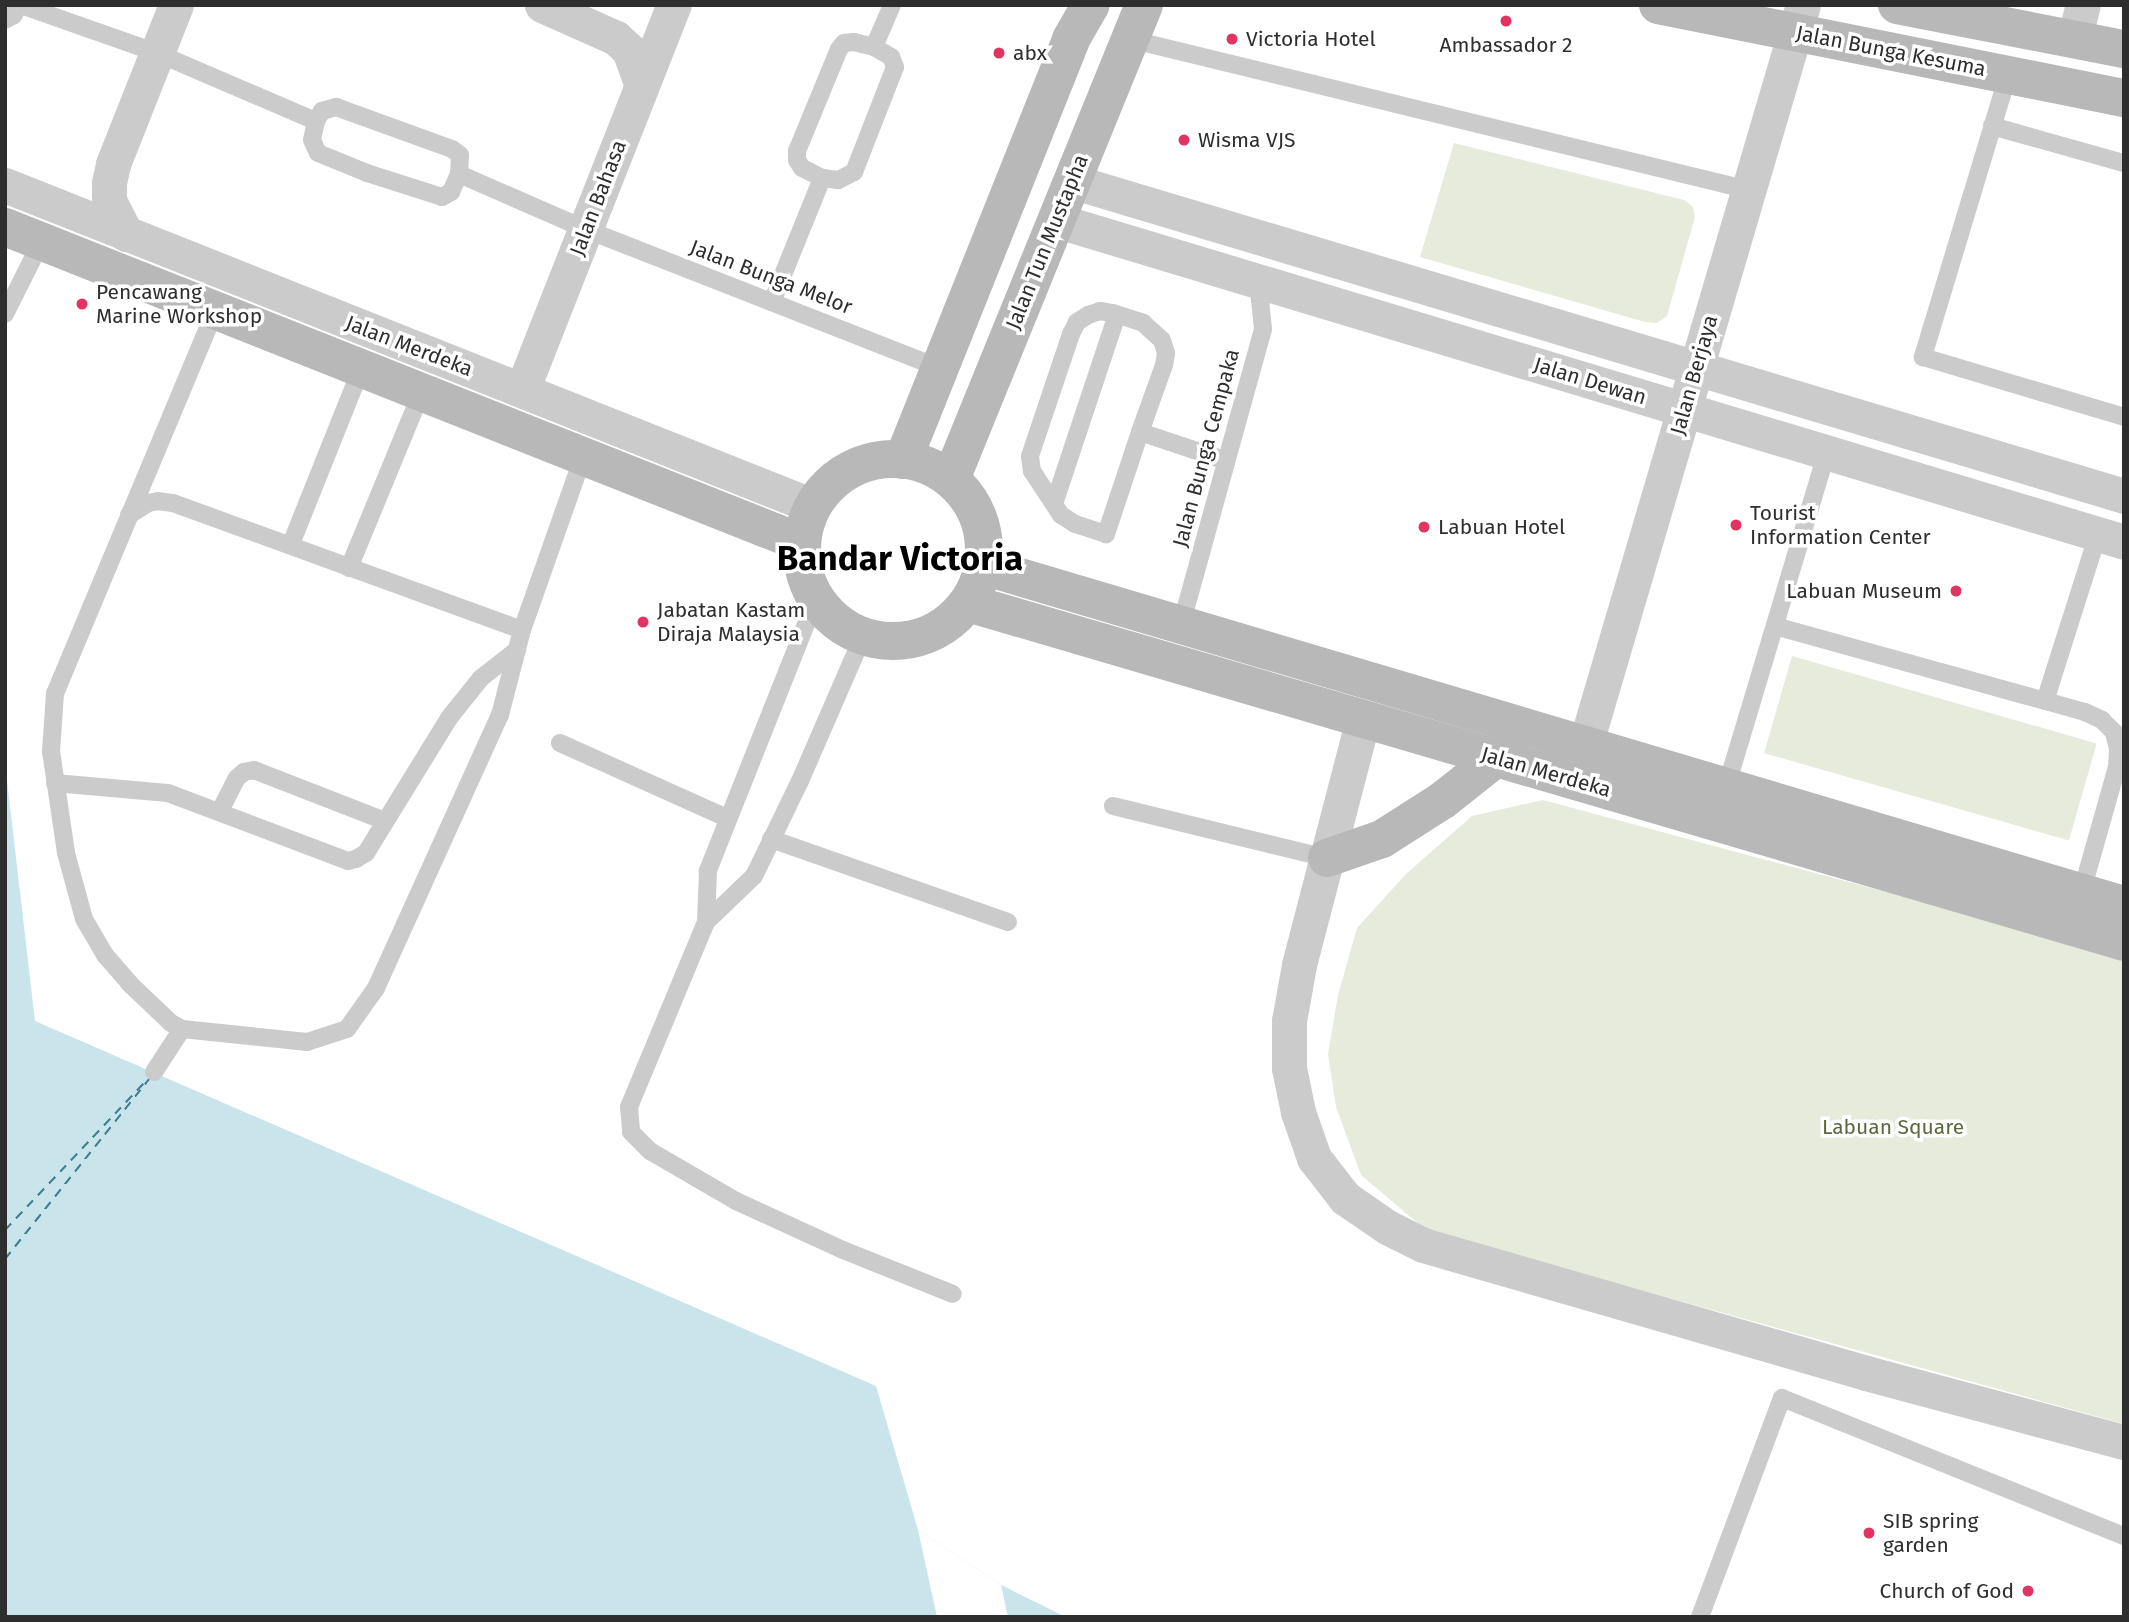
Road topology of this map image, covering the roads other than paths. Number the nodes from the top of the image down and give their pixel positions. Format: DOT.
graph roads {
  1 [pos="20,5"];
  2 [pos="176,5"];
  3 [pos="542,5"];
  4 [pos="674,5"];
  5 [pos="892,5"];
  6 [pos="1091,5"];
  7 [pos="1658,5"];
  8 [pos="1897,5"];
  9 [pos="1800,19"];
  10 [pos="5,20"];
  11 [pos="1136,22"];
  12 [pos="2078,22"];
  13 [pos="874,47"];
  14 [pos="2124,49"];
  15 [pos="157,53"];
  16 [pos="2008,75"];
  17 [pos="642,85"];
  18 [pos="2124,98"];
  19 [pos="316,121"];
  20 [pos="1992,126"];
  21 [pos="2124,163"];
  22 [pos="459,174"];
  23 [pos="822,178"];
  24 [pos="1071,181"];
  25 [pos="5,185"];
  26 [pos="1749,190"];
  27 [pos="1055,220"];
  28 [pos="5,227"];
  29 [pos="586,229"];
  30 [pos="126,234"];
  31 [pos="1268,240"];
  32 [pos="41,242"];
  33 [pos="1258,281"];
  34 [pos="772,302"];
  35 [pos="7,307"];
  36 [pos="215,311"];
  37 [pos="1117,314"];
  38 [pos="940,368"];
  39 [pos="1696,368"];
  40 [pos="361,369"];
  41 [pos="522,390"];
  42 [pos="421,393"];
  43 [pos="1684,410"];
  44 [pos="2124,417"];
  45 [pos="1140,432"];
  46 [pos="1827,453"];
  47 [pos="583,457"];
  48 [pos="903,460"];
  49 [pos="1224,460"];
  50 [pos="951,480"];
  51 [pos="2124,496"];
  52 [pos="1054,504"];
  53 [pos="813,506"];
  54 [pos="129,515"];
  55 [pos="2111,538"];
  56 [pos="802,543"];
  57 [pos="291,544"];
  58 [pos="983,566"];
  59 [pos="349,568"];
  60 [pos="816,599"];
  61 [pos="968,603"];
  62 [pos="1181,625"];
  63 [pos="1775,626"];
  64 [pos="522,630"];
  65 [pos="863,636"];
  66 [pos="517,650"];
  67 [pos="2045,701"];
  68 [pos="1363,719"];
  69 [pos="559,743"];
  70 [pos="1585,746"];
  71 [pos="1496,758"];
  72 [pos="55,783"];
  73 [pos="1726,788"];
  74 [pos="1113,806"];
  75 [pos="220,811"];
  76 [pos="727,818"];
  77 [pos="385,821"];
  78 [pos="771,839"];
  79 [pos="1327,858"];
  80 [pos="2081,894"];
  81 [pos="2124,905"];
  82 [pos="706,922"];
  83 [pos="1008,922"];
  84 [pos="2124,942"];
  85 [pos="182,1029"];
  86 [pos="154,1072"];
  87 [pos="953,1294"];
  88 [pos="2124,1442"];
  89 [pos="2124,1535"];
  90 [pos="1700,1617"];
  1 -- 10 [label="lane"];
  1 -- 15 [label="lane"];
  2 -- 15 [label="street"];
  3 -- 17 [label="street"];
  4 -- 17 [label="street, Jalan Bahasa"];
  5 -- 13 [label="lane"];
  6 -- 38 [label="main road"];
  7 -- 9 [label="main road, Jalan Bunga Kesuma"];
  8 -- 12 [label="main road"];
  9 -- 16 [label="main road, Jalan Bunga Kesuma"];
  9 -- 26 [label="street, Jalan Berjaya"];
  11 -- 24 [label="main road, Jalan Tun Mustapha"];
  11 -- 26 [label="lane"];
  12 -- 14 [label="main road"];
  13 -- 23 [label="lane"];
  13 -- 23 [label="lane"];
  15 -- 19 [label="lane"];
  15 -- 30 [label="street"];
  16 -- 18 [label="main road, Jalan Bunga Kesuma"];
  16 -- 20 [label="lane"];
  17 -- 29 [label="street, Jalan Bahasa"];
  19 -- 22 [label="lane"];
  19 -- 22 [label="lane"];
  20 -- 21 [label="lane"];
  20 -- 44 [label="lane"];
  22 -- 29 [label="lane, Jalan Bunga Melor"];
  23 -- 34 [label="lane"];
  24 -- 27 [label="main road, Jalan Tun Mustapha"];
  24 -- 31 [label="street, Jalan Dewan"];
  25 -- 30 [label="street, Jalan Merdeka"];
  26 -- 39 [label="street, Jalan Berjaya"];
  27 -- 33 [label="street, Jalan Dewan"];
  27 -- 50 [label="main road, Jalan Tun Mustapha"];
  28 -- 32 [label="main road, Jalan Merdeka"];
  29 -- 34 [label="lane, Jalan Bunga Melor"];
  29 -- 41 [label="street, Jalan Bahasa"];
  30 -- 41 [label="street, Jalan Merdeka"];
  31 -- 33 [label="street"];
  31 -- 39 [label="street, Jalan Dewan"];
  32 -- 35 [label="lane"];
  32 -- 36 [label="main road, Jalan Merdeka"];
  33 -- 43 [label="street, Jalan Dewan"];
  33 -- 49 [label="lane, Jalan Bunga Cempaka"];
  34 -- 38 [label="lane, Jalan Bunga Melor"];
  36 -- 40 [label="main road, Jalan Merdeka"];
  36 -- 54 [label="lane"];
  37 -- 45 [label="lane"];
  37 -- 52 [label="lane"];
  37 -- 52 [label="lane"];
  38 -- 48 [label="main road"];
  39 -- 43 [label="street, Jalan Berjaya"];
  39 -- 51 [label="street, Jalan Dewan"];
  40 -- 42 [label="main road, Jalan Merdeka"];
  40 -- 57 [label="lane"];
  41 -- 53 [label="street, Jalan Merdeka"];
  42 -- 47 [label="main road, Jalan Merdeka"];
  42 -- 59 [label="lane"];
  43 -- 46 [label="street, Jalan Dewan"];
  43 -- 70 [label="street, Jalan Berjaya"];
  45 -- 49 [label="lane"];
  45 -- 52 [label="lane"];
  46 -- 55 [label="street, Jalan Dewan"];
  46 -- 63 [label="lane"];
  47 -- 56 [label="main road, Jalan Merdeka"];
  47 -- 64 [label="lane"];
  48 -- 50 [label="main road"];
  48 -- 53 [label="main road"];
  49 -- 62 [label="lane, Jalan Bunga Cempaka"];
  50 -- 58 [label="main road"];
  53 -- 56 [label="main road"];
  54 -- 57 [label="lane"];
  54 -- 72 [label="lane"];
  55 -- 67 [label="lane"];
  56 -- 60 [label="main road"];
  57 -- 59 [label="lane"];
  58 -- 61 [label="main road"];
  58 -- 62 [label="main road, Jalan Merdeka"];
  59 -- 64 [label="lane"];
  60 -- 65 [label="main road"];
  60 -- 76 [label="lane"];
  61 -- 65 [label="main road"];
  61 -- 68 [label="main road, Jalan Merdeka"];
  62 -- 70 [label="main road, Jalan Merdeka"];
  63 -- 67 [label="lane"];
  63 -- 73 [label="lane"];
  64 -- 66 [label="lane"];
  65 -- 78 [label="lane"];
  66 -- 77 [label="lane"];
  66 -- 85 [label="lane"];
  67 -- 80 [label="lane"];
  68 -- 71 [label="main road, Jalan Merdeka"];
  68 -- 79 [label="street"];
  69 -- 76 [label="lane"];
  70 -- 73 [label="main road, Jalan Merdeka"];
  71 -- 79 [label="main road"];
  71 -- 84 [label="main road, Jalan Merdeka"];
  72 -- 75 [label="lane"];
  72 -- 85 [label="lane"];
  73 -- 80 [label="main road, Jalan Merdeka"];
  74 -- 79 [label="lane"];
  75 -- 77 [label="lane"];
  75 -- 77 [label="lane"];
  76 -- 82 [label="lane"];
  78 -- 82 [label="lane"];
  78 -- 83 [label="lane"];
  79 -- 88 [label="street"];
  80 -- 81 [label="main road, Jalan Merdeka"];
  82 -- 87 [label="lane"];
  85 -- 86 [label="lane"];
  89 -- 90 [label="lane"];
}
